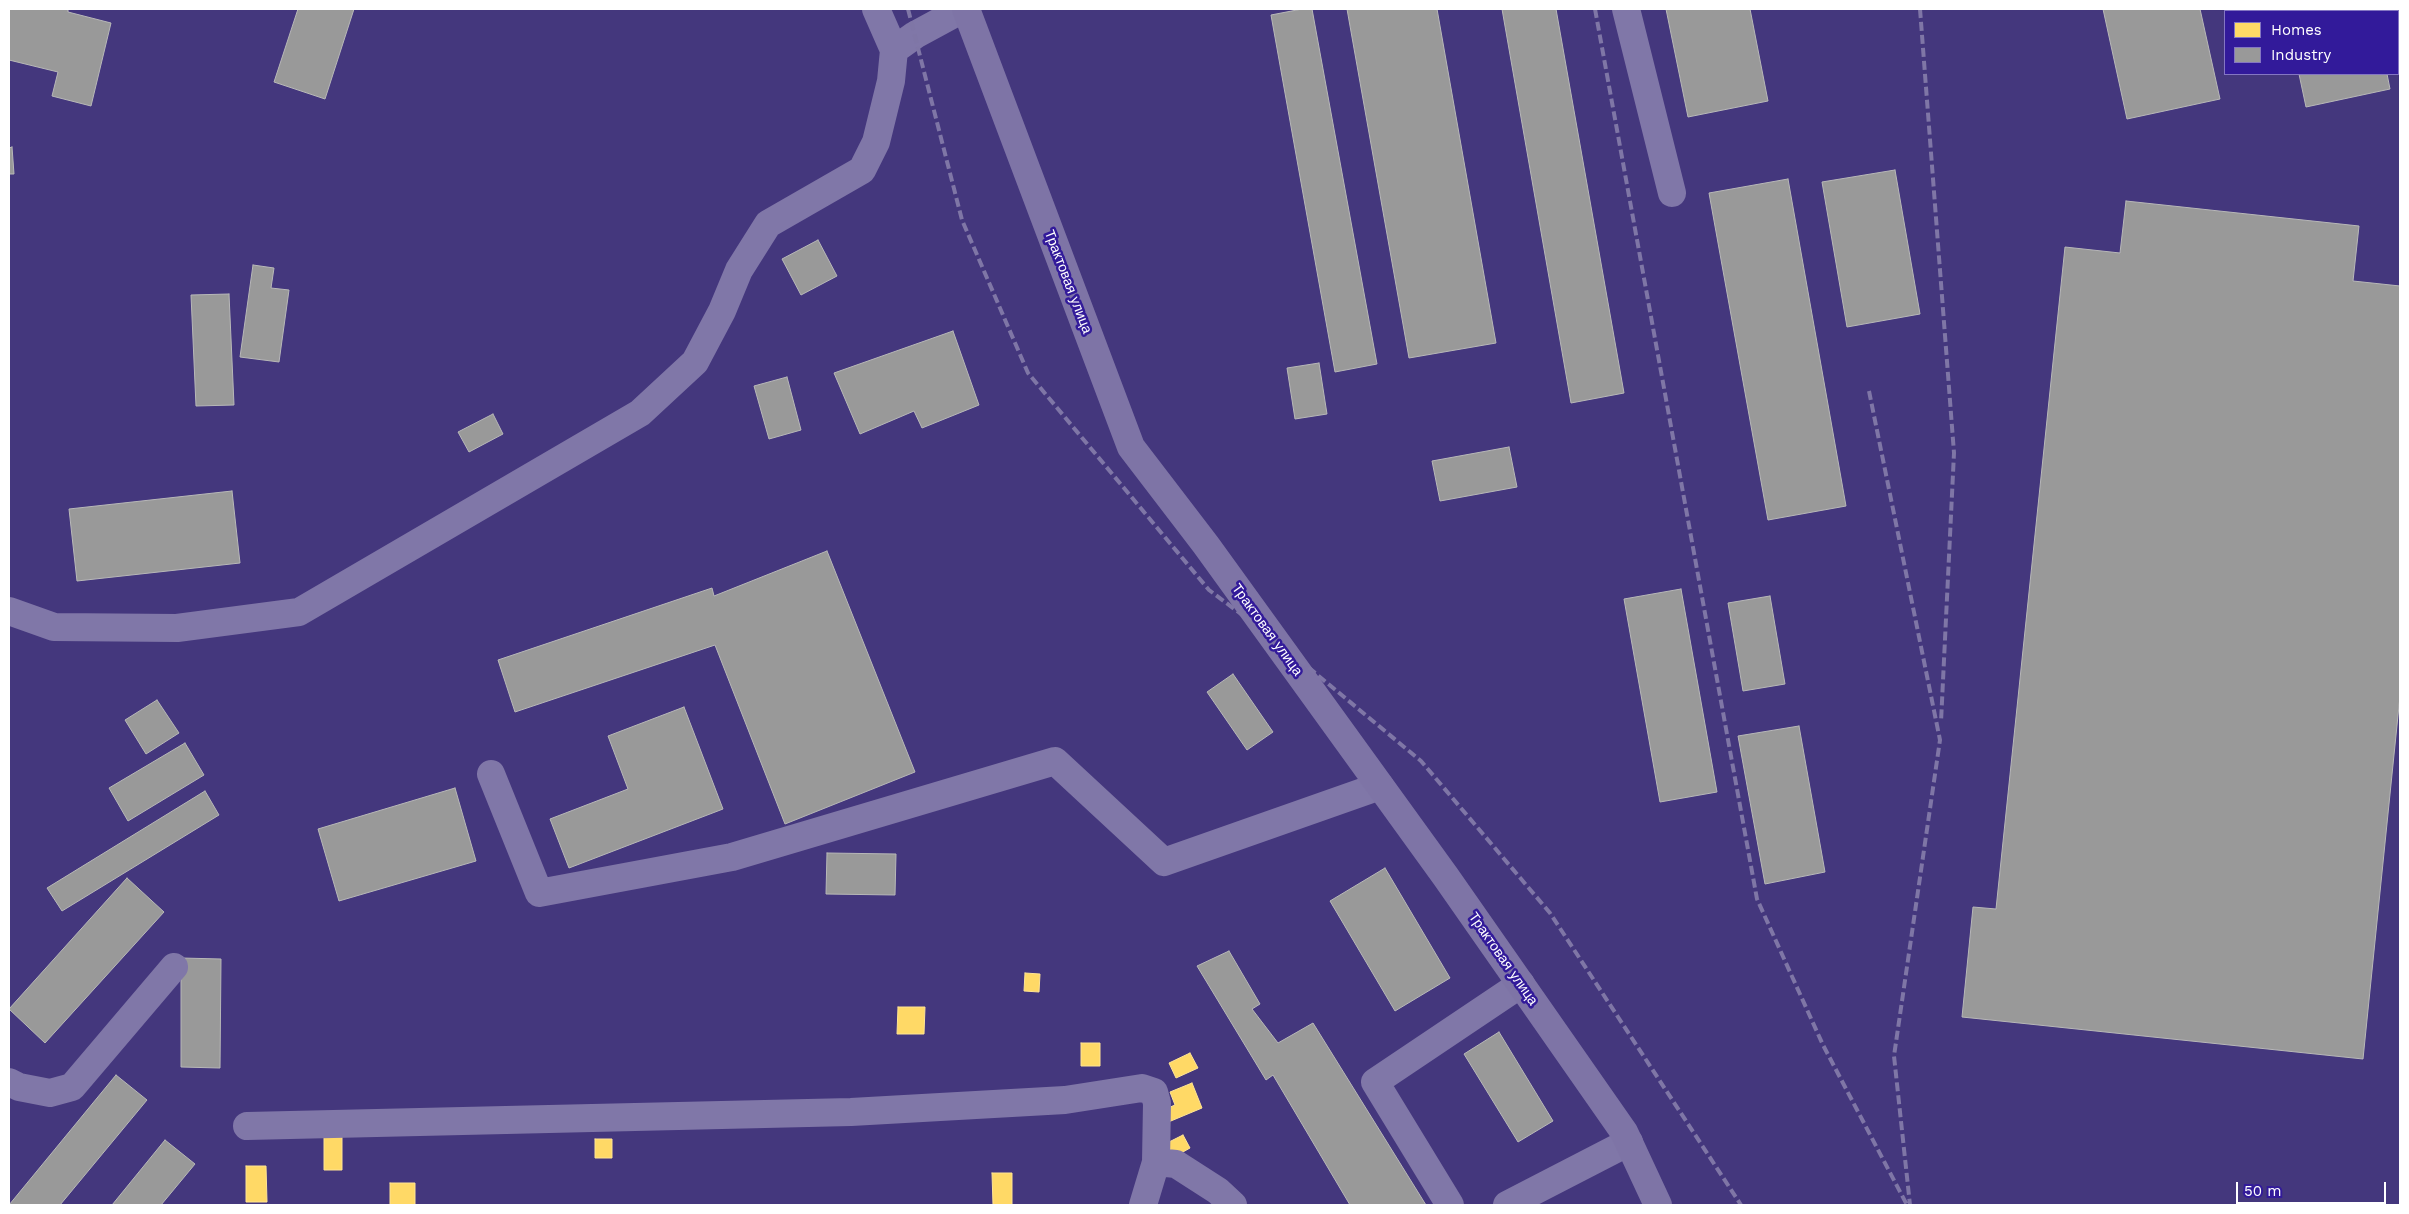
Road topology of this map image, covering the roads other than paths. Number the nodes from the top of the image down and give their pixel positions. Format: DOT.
graph roads {
  1 [pos="876,9"];
  2 [pos="964,9"];
  3 [pos="1626,9"];
  4 [pos="894,50"];
  5 [pos="1672,194"];
  6 [pos="9,611"];
  7 [pos="491,774"];
  8 [pos="1380,786"];
  9 [pos="174,967"];
  10 [pos="1521,984"];
  11 [pos="9,1082"];
  12 [pos="248,1126"];
  13 [pos="1628,1142"];
  14 [pos="1156,1162"];
  15 [pos="1143,1205"];
  16 [pos="1233,1205"];
  17 [pos="1450,1205"];
  18 [pos="1507,1205"];
  19 [pos="1658,1205"];
  1 -- 4 [label="street"];
  2 -- 4 [label="street"];
  2 -- 8 [label="main road, Трактовая улица"];
  3 -- 5 [label="street"];
  4 -- 6 [label="street"];
  7 -- 8 [label="street"];
  8 -- 10 [label="main road, Трактовая улица"];
  9 -- 11 [label="street"];
  10 -- 13 [label="main road, Трактовая улица"];
  10 -- 17 [label="street"];
  12 -- 14 [label="street"];
  13 -- 18 [label="street"];
  13 -- 19 [label="main road, Трактовая улица"];
  14 -- 15 [label="street"];
  14 -- 16 [label="street"];
}
